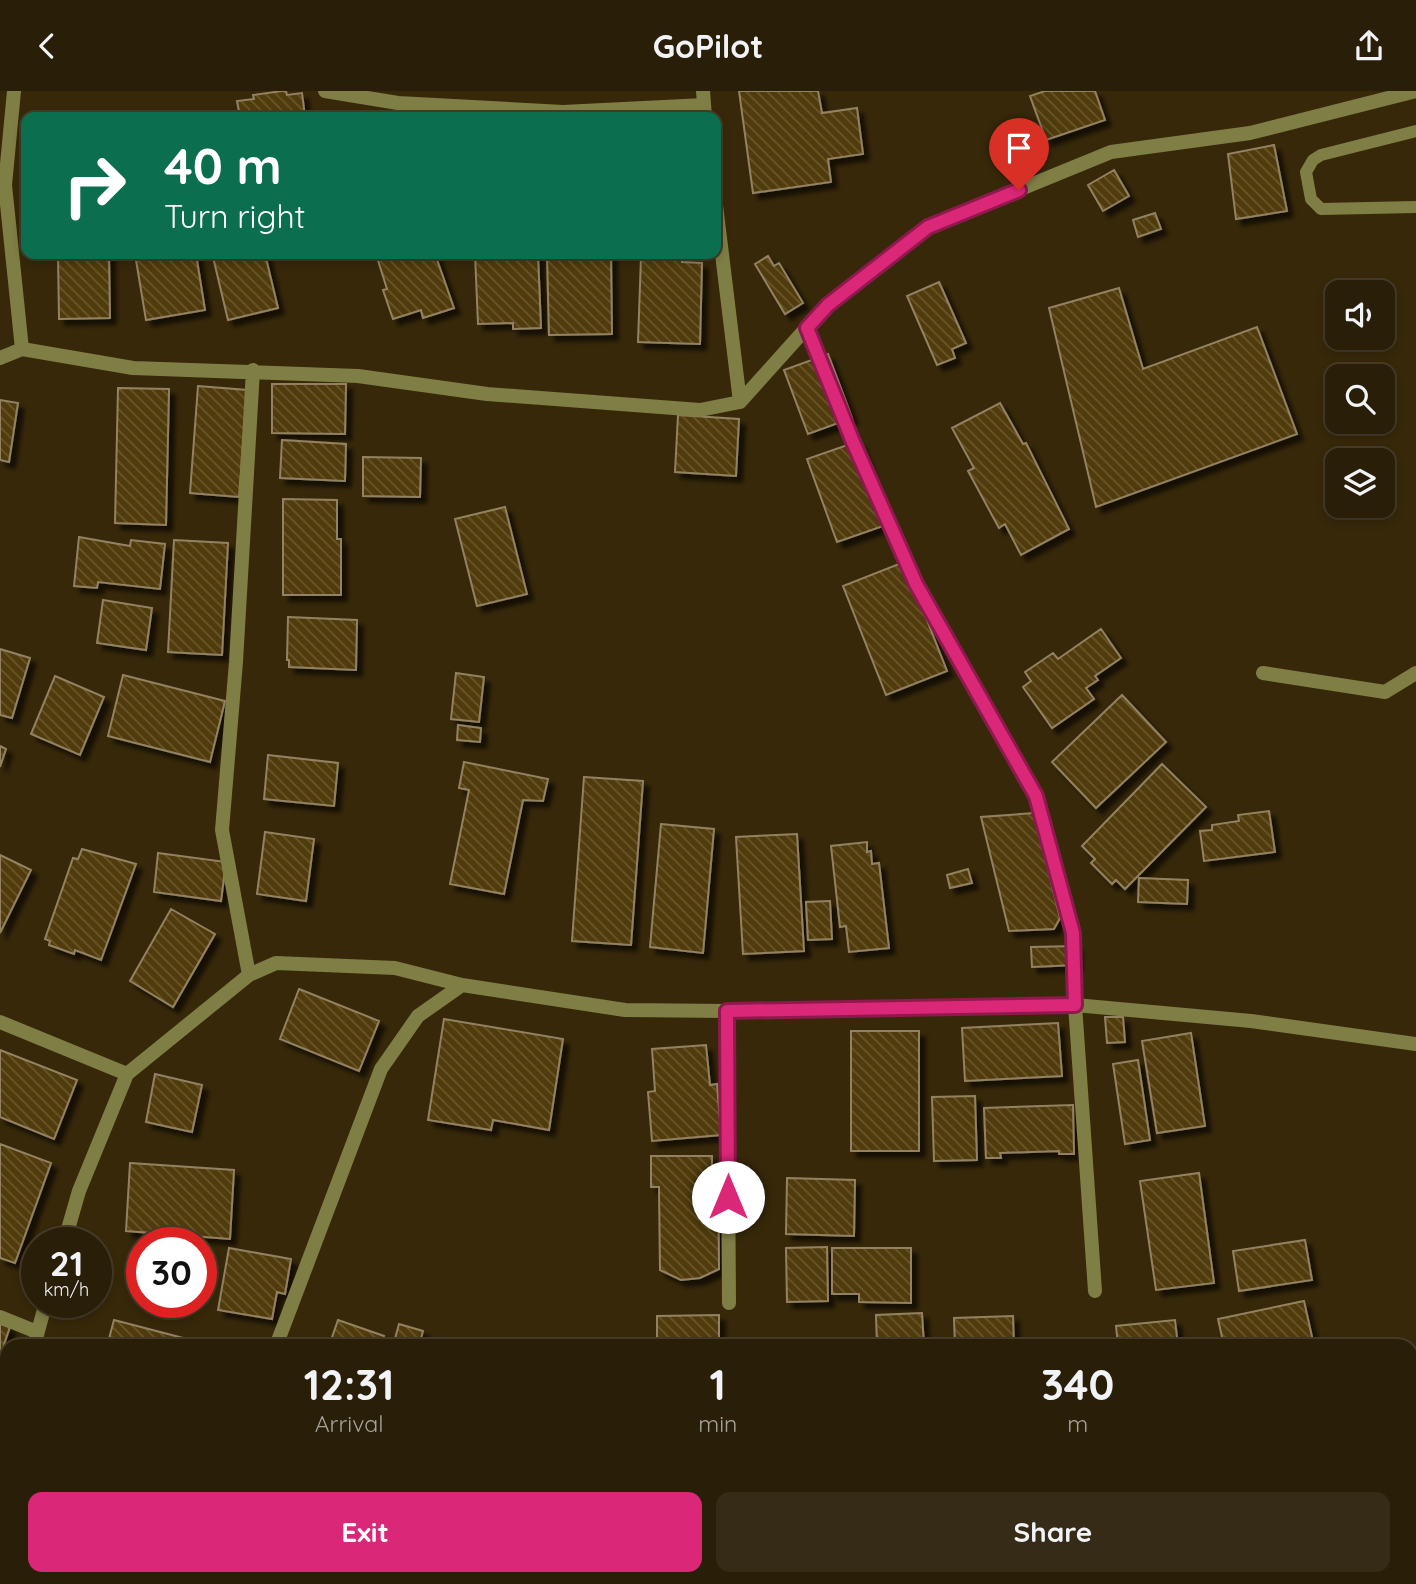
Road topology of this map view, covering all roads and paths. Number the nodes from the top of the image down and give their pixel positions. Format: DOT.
graph roads {
  1 [pos="14,91"];
  2 [pos="325,91"];
  3 [pos="1416,91"];
  4 [pos="704,104"];
  5 [pos="1416,131"];
  6 [pos="1416,207"];
  7 [pos="721,246"];
  8 [pos="807,328"];
  9 [pos="22,349"];
  10 [pos="0,358"];
  11 [pos="253,370"];
  12 [pos="740,402"];
  13 [pos="1263,673"];
  14 [pos="1416,673"];
  15 [pos="249,975"];
  16 [pos="462,985"];
  17 [pos="1075,1005"];
  18 [pos="727,1011"];
  19 [pos="0,1022"];
  20 [pos="1416,1044"];
  21 [pos="127,1074"];
  22 [pos="69,1227"];
  23 [pos="1095,1291"];
  24 [pos="729,1303"];
  25 [pos="0,1317"];
  26 [pos="42,1318"];
  27 [pos="36,1339"];
  28 [pos="279,1339"];
  1 -- 9 [label="street"];
  2 -- 4 [label="street"];
  3 -- 8 [label="street"];
  5 -- 6 [label="lane"];
  7 -- 12 [label="street"];
  8 -- 12 [label="street"];
  8 -- 17 [label="street"];
  9 -- 10 [label="street"];
  9 -- 11 [label="street"];
  11 -- 12 [label="street"];
  11 -- 15 [label="street"];
  13 -- 14 [label="street"];
  15 -- 16 [label="street"];
  15 -- 21 [label="street"];
  16 -- 18 [label="street"];
  16 -- 28 [label="street"];
  17 -- 18 [label="street"];
  17 -- 20 [label="street"];
  17 -- 23 [label="street"];
  18 -- 24 [label="street"];
  19 -- 21 [label="street"];
  21 -- 22 [label="street"];
  25 -- 27 [label="street"];
  26 -- 27 [label="street"];
}
